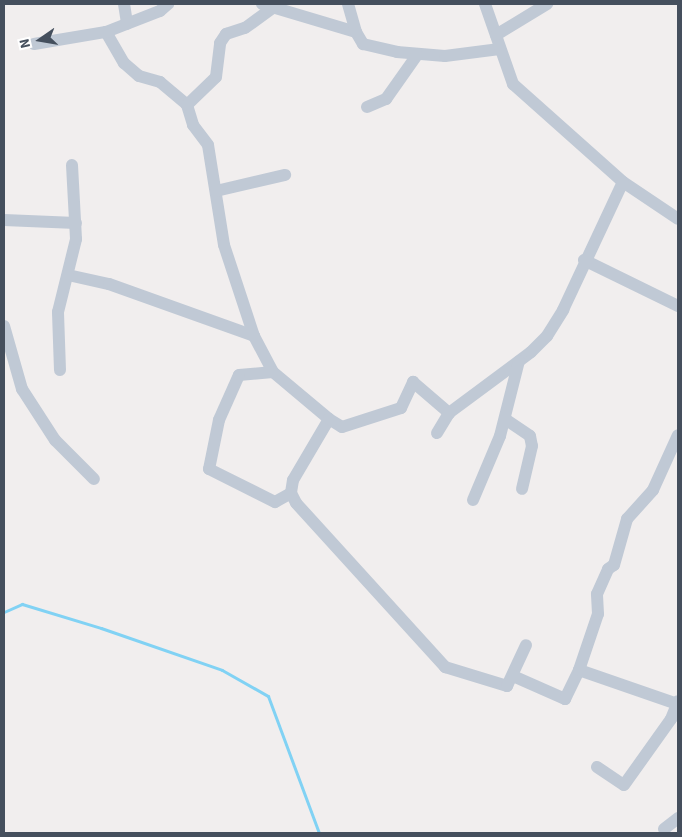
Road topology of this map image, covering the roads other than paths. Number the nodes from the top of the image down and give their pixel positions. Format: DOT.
graph roads {
  1 [pos="124,4"];
  2 [pos="168,4"];
  3 [pos="262,4"];
  4 [pos="348,4"];
  5 [pos="485,4"];
  6 [pos="547,4"];
  7 [pos="278,5"];
  8 [pos="127,24"];
  9 [pos="106,32"];
  10 [pos="356,32"];
  11 [pos="496,35"];
  12 [pos="34,44"];
  13 [pos="500,49"];
  14 [pos="418,55"];
  15 [pos="187,105"];
  16 [pos="367,107"];
  17 [pos="72,165"];
  18 [pos="285,175"];
  19 [pos="623,182"];
  20 [pos="216,191"];
  21 [pos="678,219"];
  22 [pos="4,220"];
  23 [pos="76,223"];
  24 [pos="584,260"];
  25 [pos="68,275"];
  26 [pos="678,306"];
  27 [pos="4,326"];
  28 [pos="254,336"];
  29 [pos="519,361"];
  30 [pos="60,370"];
  31 [pos="273,372"];
  32 [pos="449,413"];
  33 [pos="329,419"];
  34 [pos="504,419"];
  35 [pos="437,433"];
  36 [pos="678,434"];
  37 [pos="94,479"];
  38 [pos="522,489"];
  39 [pos="291,493"];
  40 [pos="473,500"];
  41 [pos="526,645"];
  42 [pos="579,670"];
  43 [pos="513,676"];
  44 [pos="677,703"];
  45 [pos="597,767"];
  46 [pos="678,818"];
  47 [pos="664,829"];
  1 -- 8 [label="street"];
  2 -- 8 [label="street"];
  3 -- 7 [label="street"];
  4 -- 10 [label="street"];
  5 -- 11 [label="street"];
  6 -- 11 [label="street"];
  7 -- 10 [label="street"];
  7 -- 15 [label="street"];
  8 -- 9 [label="street"];
  9 -- 12 [label="street"];
  9 -- 15 [label="street"];
  10 -- 14 [label="street"];
  11 -- 13 [label="street"];
  13 -- 14 [label="street"];
  13 -- 19 [label="street"];
  14 -- 16 [label="street"];
  15 -- 20 [label="street"];
  17 -- 23 [label="street"];
  18 -- 20 [label="street"];
  19 -- 21 [label="street"];
  19 -- 24 [label="street"];
  20 -- 28 [label="street"];
  22 -- 23 [label="street"];
  23 -- 25 [label="street"];
  24 -- 26 [label="street"];
  24 -- 29 [label="street"];
  25 -- 28 [label="street"];
  25 -- 30 [label="street"];
  27 -- 37 [label="street"];
  28 -- 31 [label="street"];
  29 -- 32 [label="street"];
  29 -- 34 [label="street"];
  31 -- 33 [label="street"];
  31 -- 39 [label="street"];
  32 -- 33 [label="street"];
  32 -- 35 [label="street"];
  33 -- 39 [label="street"];
  34 -- 38 [label="street"];
  34 -- 40 [label="street"];
  36 -- 42 [label="street"];
  39 -- 43 [label="street"];
  41 -- 43 [label="street"];
  42 -- 43 [label="street"];
  42 -- 44 [label="street"];
  44 -- 45 [label="street"];
  46 -- 47 [label="street"];
}
